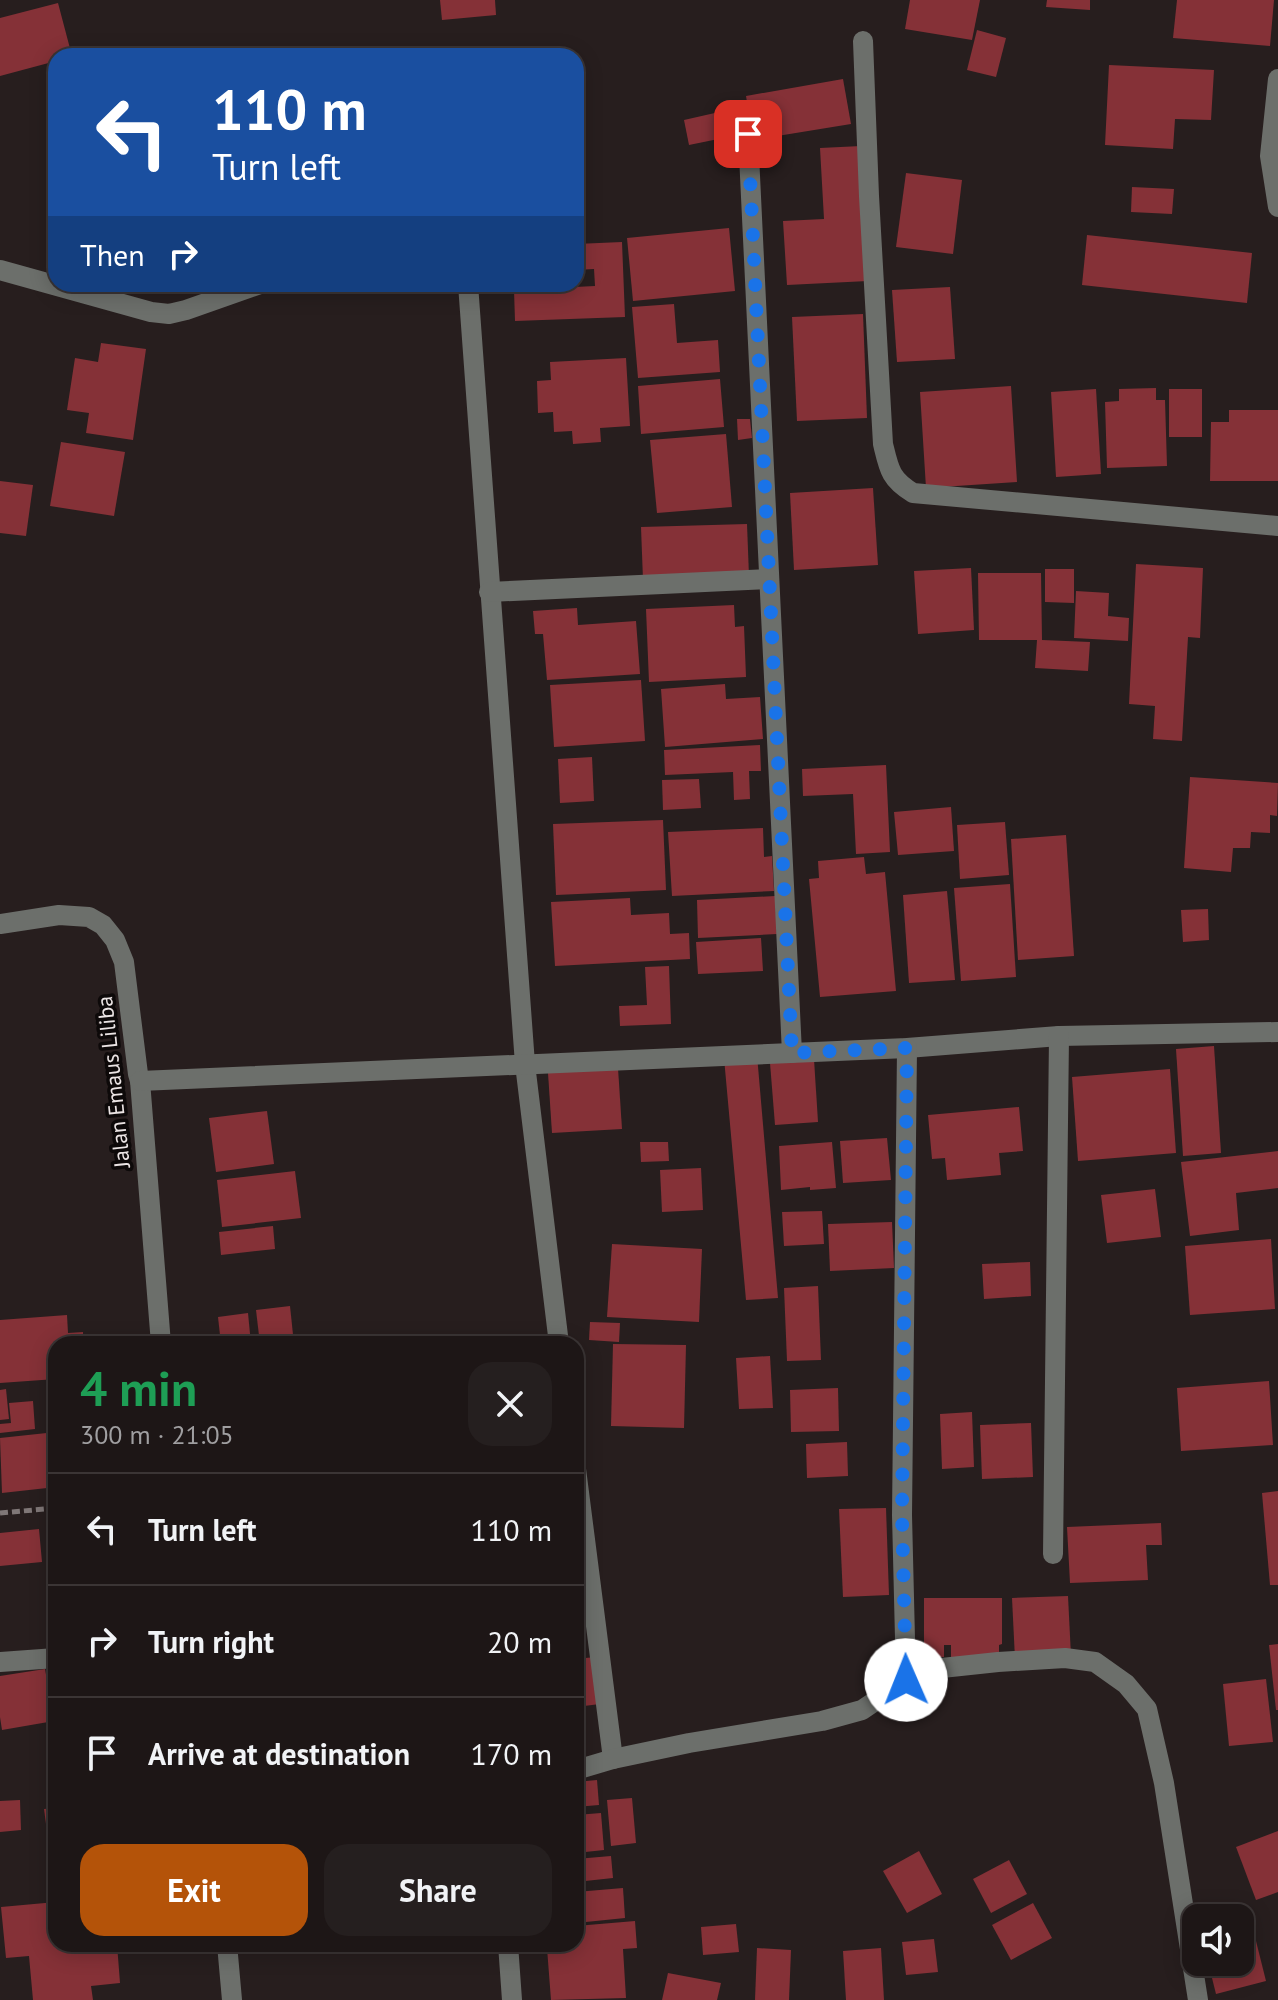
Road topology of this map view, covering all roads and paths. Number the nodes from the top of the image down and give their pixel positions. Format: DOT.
graph roads {
  1 [pos="863,41"];
  2 [pos="1278,79"];
  3 [pos="748,134"];
  4 [pos="1278,207"];
  5 [pos="0,270"];
  6 [pos="48,283"];
  7 [pos="79,292"];
  8 [pos="238,292"];
  9 [pos="469,292"];
  10 [pos="1278,526"];
  11 [pos="769,579"];
  12 [pos="489,592"];
  13 [pos="0,924"];
  14 [pos="1278,1032"];
  15 [pos="1059,1036"];
  16 [pos="907,1048"];
  17 [pos="792,1053"];
  18 [pos="525,1064"];
  19 [pos="140,1081"];
  20 [pos="160,1336"];
  21 [pos="558,1336"];
  22 [pos="48,1509"];
  23 [pos="0,1513"];
  24 [pos="584,1532"];
  25 [pos="1053,1554"];
  26 [pos="48,1659"];
  27 [pos="0,1662"];
  28 [pos="906,1680"];
  29 [pos="613,1759"];
  30 [pos="584,1768"];
  31 [pos="228,1952"];
  32 [pos="509,1952"];
  33 [pos="232,2000"];
  34 [pos="512,2000"];
  35 [pos="1198,2000"];
  1 -- 10 [label="street"];
  2 -- 4 [label="street"];
  3 -- 11 [label="street"];
  5 -- 6 [label="street"];
  7 -- 8 [label="street"];
  9 -- 12 [label="street"];
  11 -- 12 [label="street"];
  11 -- 17 [label="street"];
  12 -- 18 [label="street"];
  13 -- 19 [label="street, Jalan Emaus Liliba"];
  14 -- 15 [label="street"];
  15 -- 16 [label="street"];
  15 -- 25 [label="street"];
  16 -- 17 [label="street"];
  16 -- 28 [label="street"];
  17 -- 18 [label="street"];
  18 -- 19 [label="street"];
  18 -- 21 [label="street"];
  19 -- 20 [label="street, Jalan Emaus Liliba"];
  22 -- 23 [label="path"];
  24 -- 29 [label="street"];
  26 -- 27 [label="street"];
  28 -- 29 [label="street"];
  28 -- 35 [label="street"];
  29 -- 30 [label="street"];
  31 -- 33 [label="street"];
  32 -- 34 [label="street"];
}
